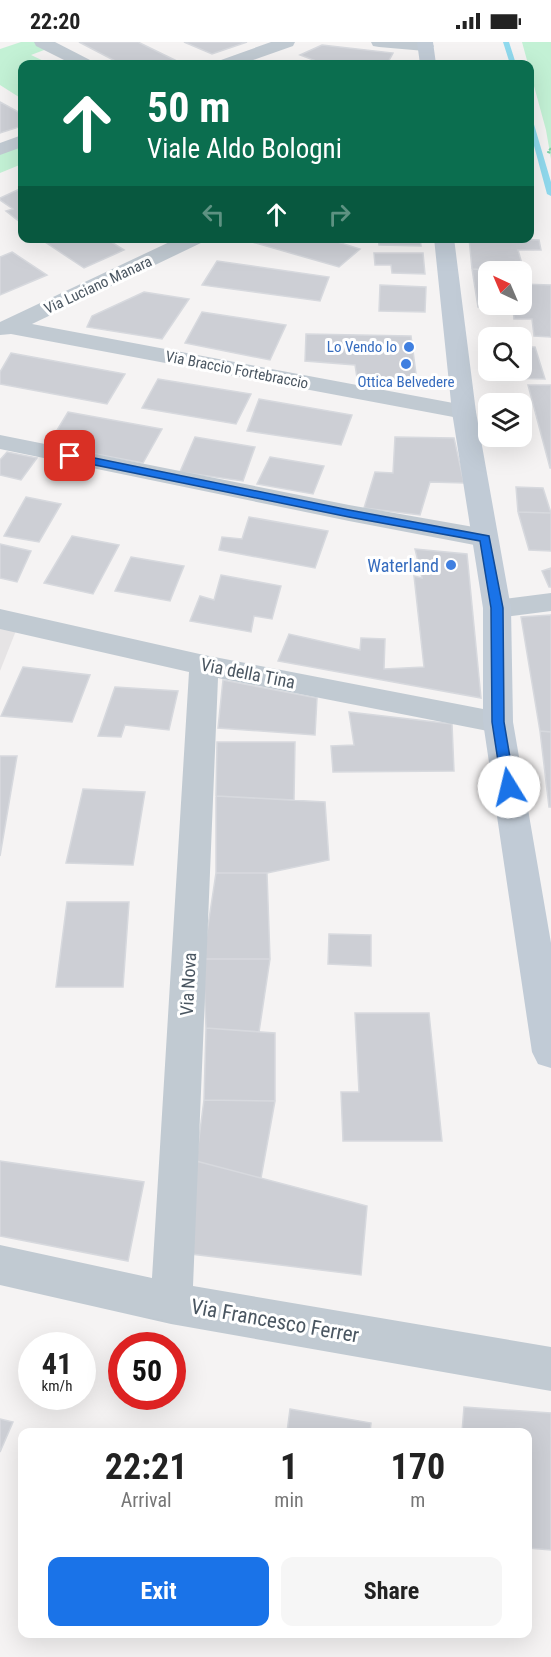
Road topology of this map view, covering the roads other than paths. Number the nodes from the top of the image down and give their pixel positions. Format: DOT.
graph roads {
  1 [pos="42,42"];
  2 [pos="287,42"];
  3 [pos="379,42"];
  4 [pos="425,44"];
  5 [pos="76,60"];
  6 [pos="238,60"];
  7 [pos="427,60"];
  8 [pos="18,142"];
  9 [pos="0,149"];
  10 [pos="186,243"];
  11 [pos="445,243"];
  12 [pos="5,329"];
  13 [pos="464,412"];
  14 [pos="0,442"];
  15 [pos="485,538"];
  16 [pos="551,602"];
  17 [pos="497,608"];
  18 [pos="0,619"];
  19 [pos="204,665"];
  20 [pos="498,722"];
  21 [pos="551,1052"];
  22 [pos="0,1265"];
  23 [pos="171,1303"];
  24 [pos="551,1369"];
  1 -- 5 [label="street"];
  2 -- 6 [label="street"];
  3 -- 4 [label="street"];
  4 -- 7 [label="main road"];
  8 -- 9 [label="street"];
  10 -- 12 [label="street, Via Luciano Manara"];
  11 -- 13 [label="main road"];
  12 -- 13 [label="street, Via Braccio Fortebraccio"];
  13 -- 15 [label="main road"];
  14 -- 15 [label="street"];
  15 -- 17 [label="main road"];
  16 -- 17 [label="street"];
  17 -- 20 [label="main road"];
  18 -- 19 [label="street, Via della Tina"];
  19 -- 20 [label="street, Via della Tina"];
  19 -- 23 [label="street, Via Nova"];
  20 -- 21 [label="main road"];
  22 -- 23 [label="street, Via Francesco Ferrer"];
  23 -- 24 [label="street, Via Francesco Ferrer"];
}
